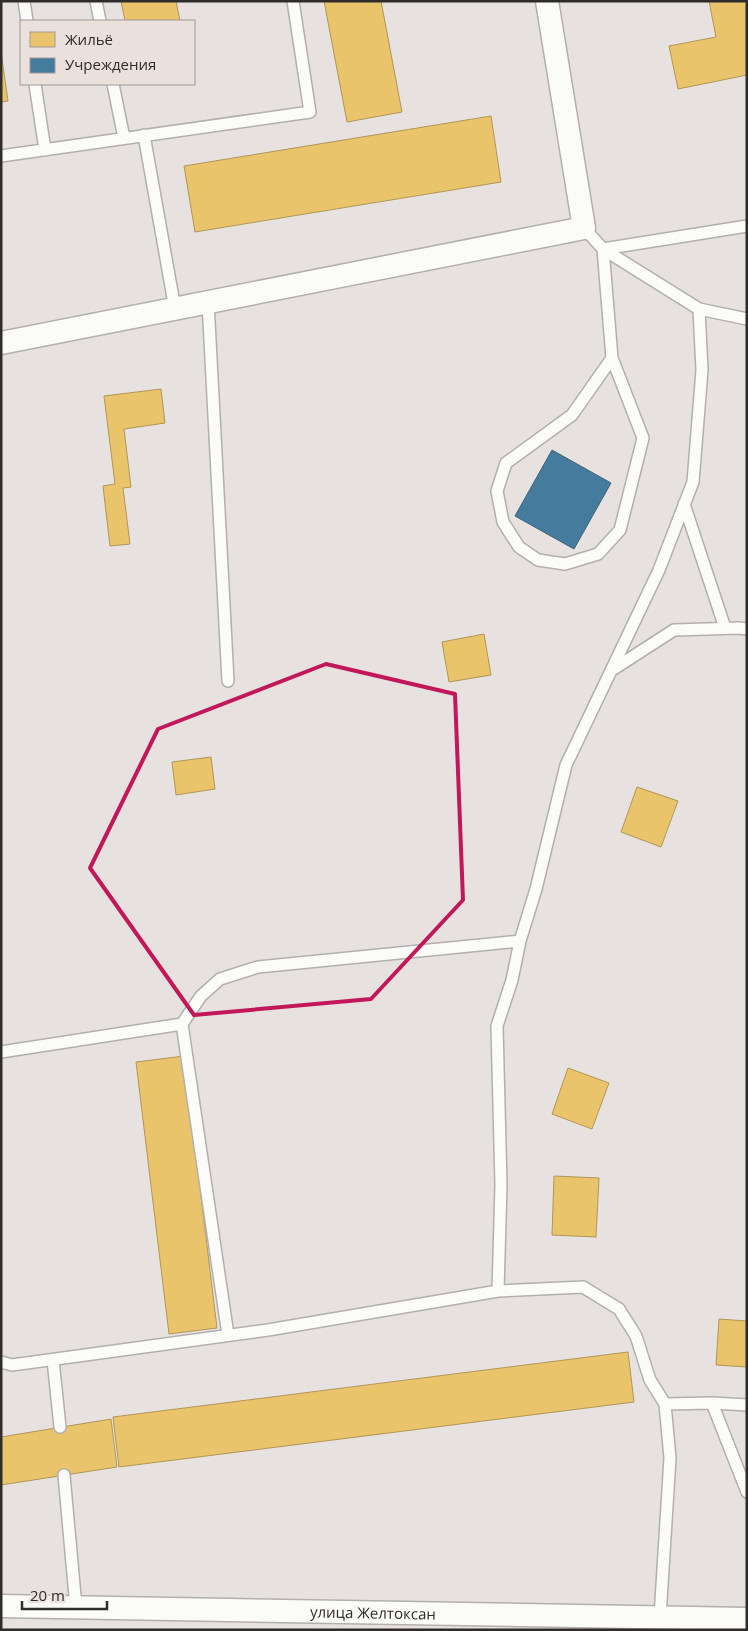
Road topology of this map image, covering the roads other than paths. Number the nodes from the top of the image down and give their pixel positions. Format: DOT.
graph roads {
  1 [pos="24,1"];
  2 [pos="96,1"];
  3 [pos="293,1"];
  4 [pos="546,1"];
  5 [pos="27,20"];
  6 [pos="100,20"];
  7 [pos="35,85"];
  8 [pos="113,85"];
  9 [pos="144,135"];
  10 [pos="124,138"];
  11 [pos="45,150"];
  12 [pos="1,156"];
  13 [pos="747,226"];
  14 [pos="584,228"];
  15 [pos="603,249"];
  16 [pos="208,302"];
  17 [pos="175,309"];
  18 [pos="699,309"];
  19 [pos="747,319"];
  20 [pos="1,343"];
  21 [pos="612,358"];
  22 [pos="684,504"];
  23 [pos="725,628"];
  24 [pos="747,629"];
  25 [pos="610,671"];
  26 [pos="228,681"];
  27 [pos="520,941"];
  28 [pos="182,1024"];
  29 [pos="1,1052"];
  30 [pos="498,1291"];
  31 [pos="228,1335"];
  32 [pos="53,1360"];
  33 [pos="1,1362"];
  34 [pos="712,1403"];
  35 [pos="665,1404"];
  36 [pos="747,1405"];
  37 [pos="60,1427"];
  38 [pos="64,1475"];
  39 [pos="747,1492"];
  40 [pos="1,1606"];
  41 [pos="76,1607"];
  42 [pos="660,1617"];
  43 [pos="747,1619"];
  1 -- 5 [label="lane"];
  2 -- 6 [label="lane"];
  3 -- 9 [label="lane"];
  4 -- 14 [label="street"];
  7 -- 11 [label="lane"];
  8 -- 10 [label="lane"];
  9 -- 10 [label="lane"];
  9 -- 17 [label="lane"];
  10 -- 11 [label="lane"];
  11 -- 12 [label="lane"];
  13 -- 15 [label="lane"];
  14 -- 15 [label="lane"];
  14 -- 16 [label="street"];
  15 -- 18 [label="lane"];
  15 -- 21 [label="lane"];
  16 -- 17 [label="street"];
  16 -- 26 [label="lane"];
  17 -- 20 [label="street"];
  18 -- 19 [label="lane"];
  18 -- 22 [label="lane"];
  21 -- 21 [label="lane"];
  22 -- 23 [label="lane"];
  22 -- 25 [label="lane"];
  23 -- 24 [label="lane"];
  23 -- 25 [label="lane"];
  25 -- 27 [label="lane"];
  27 -- 28 [label="lane"];
  27 -- 30 [label="lane"];
  28 -- 29 [label="lane"];
  28 -- 31 [label="lane"];
  30 -- 31 [label="lane"];
  30 -- 35 [label="lane"];
  31 -- 32 [label="lane"];
  32 -- 33 [label="lane"];
  32 -- 37 [label="lane"];
  34 -- 35 [label="lane"];
  34 -- 36 [label="lane"];
  34 -- 39 [label="lane"];
  35 -- 42 [label="lane"];
  38 -- 41 [label="lane"];
  40 -- 41 [label="street, улица Желтоксан"];
  41 -- 42 [label="street, улица Желтоксан"];
  42 -- 43 [label="street, улица Желтоксан"];
}
